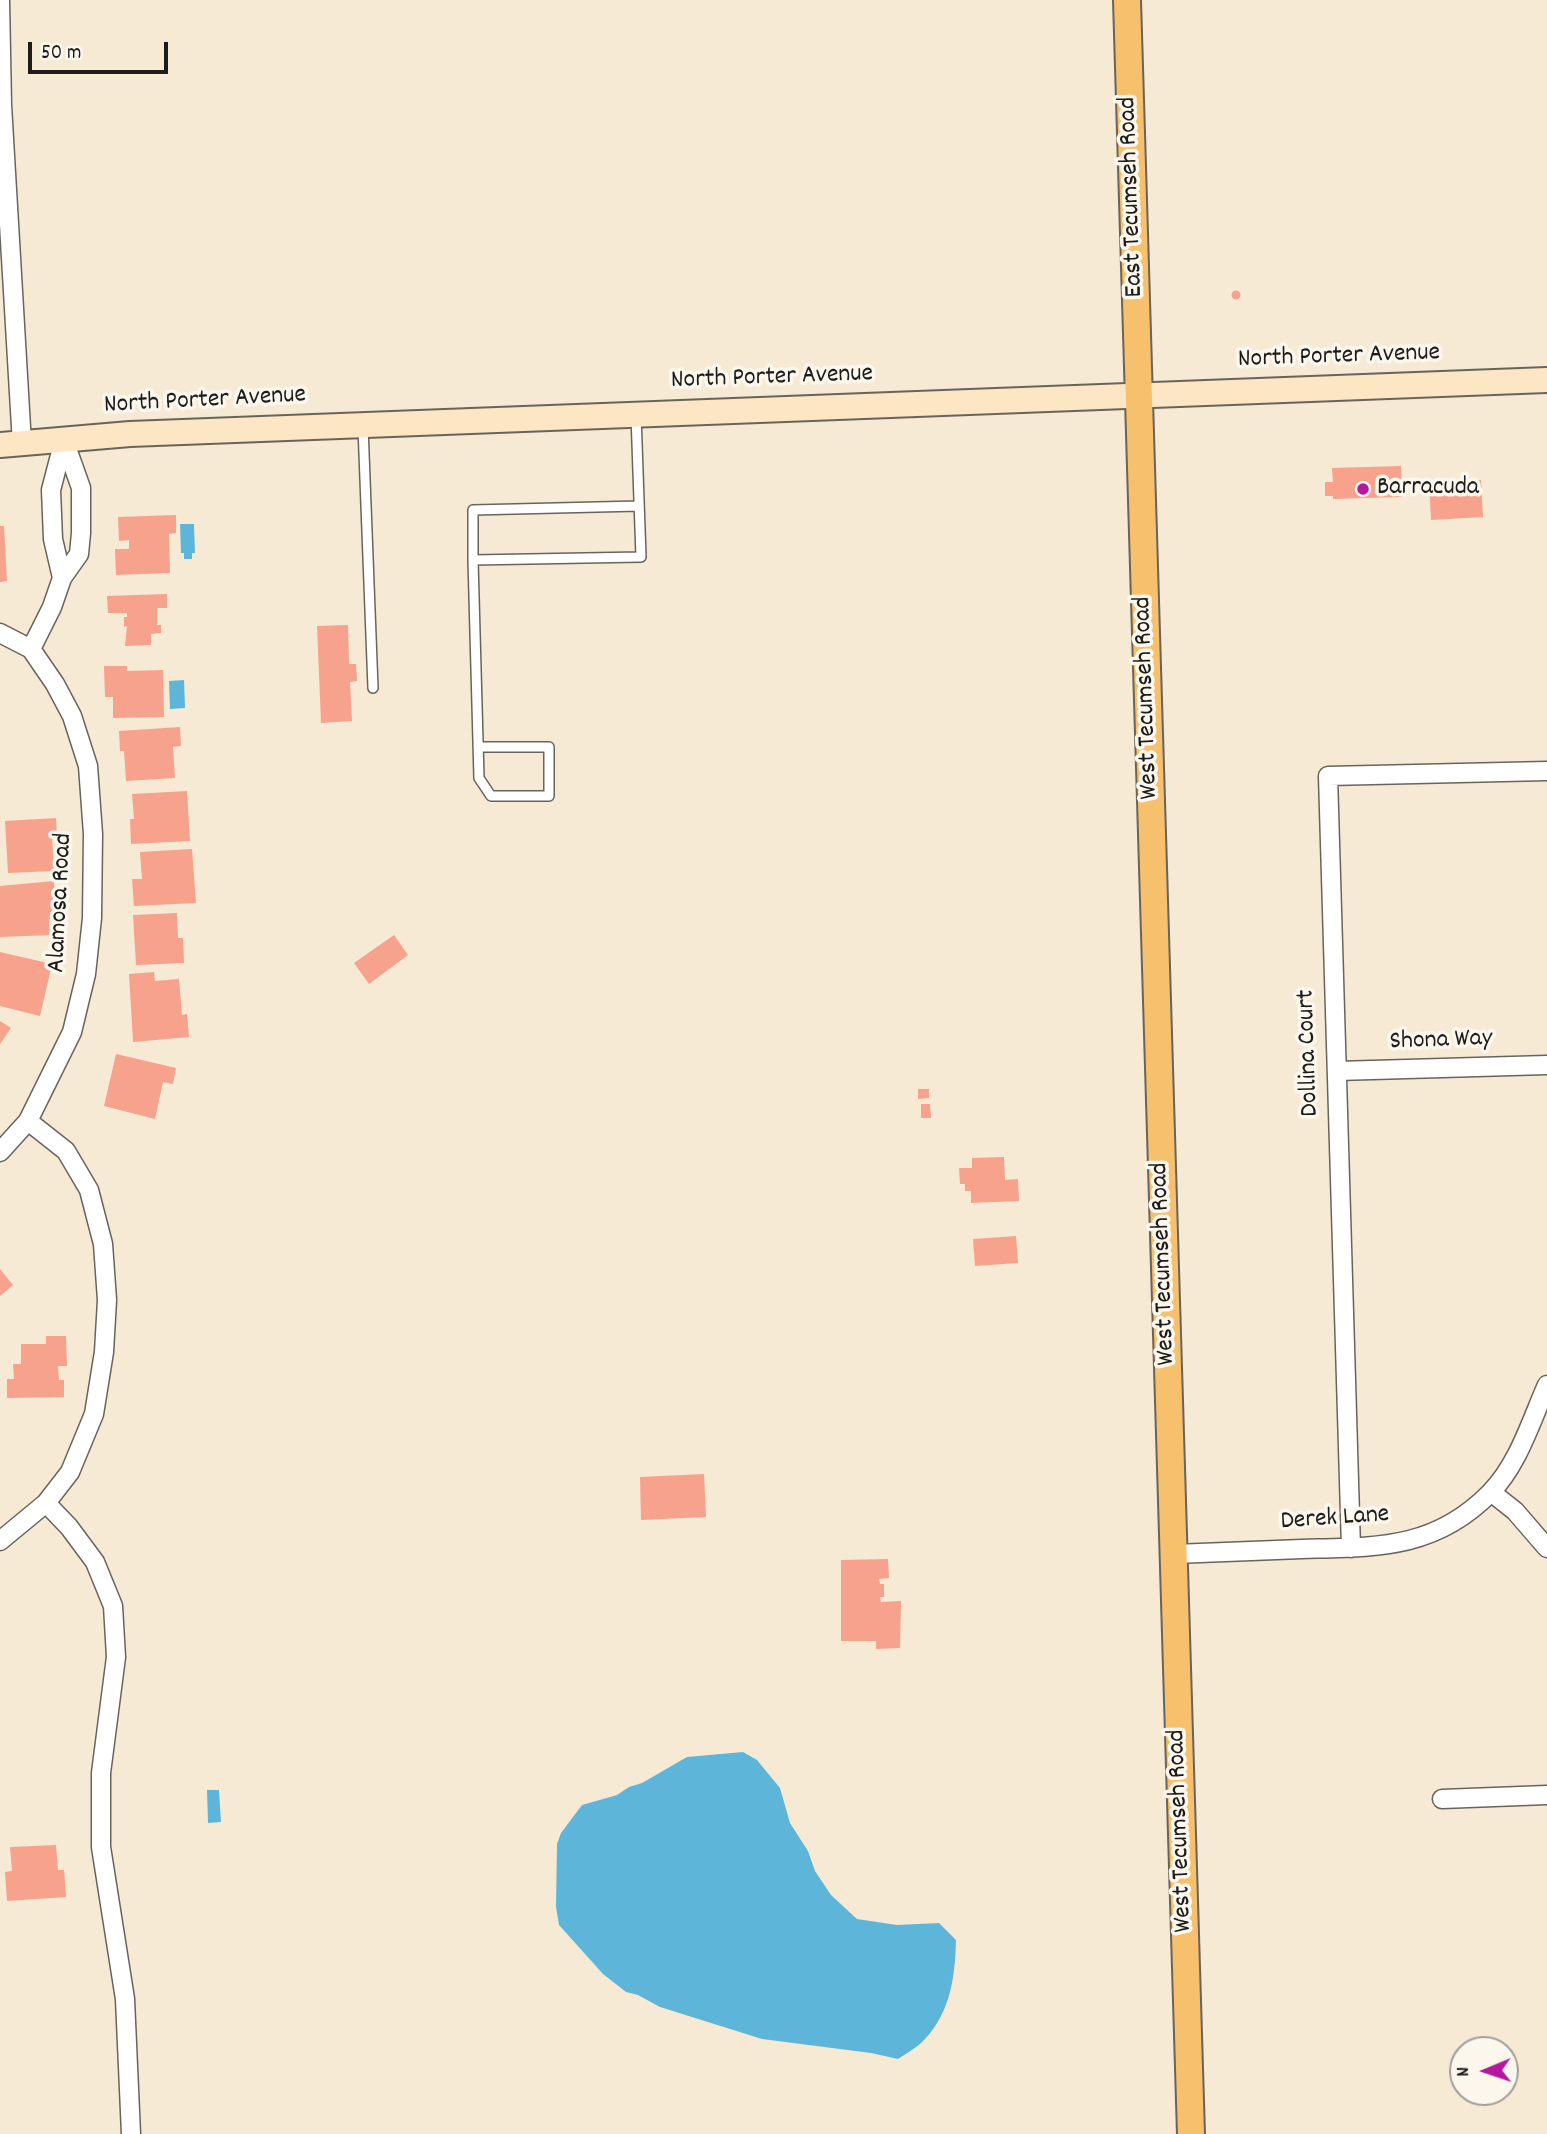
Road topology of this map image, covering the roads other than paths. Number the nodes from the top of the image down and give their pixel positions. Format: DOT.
graph roads {
  1 [pos="0,0"];
  2 [pos="1126,0"];
  3 [pos="1547,380"];
  4 [pos="1139,395"];
  5 [pos="636,414"];
  6 [pos="363,425"];
  7 [pos="64,440"];
  8 [pos="11,444"];
  9 [pos="639,506"];
  10 [pos="473,560"];
  11 [pos="62,578"];
  12 [pos="0,633"];
  13 [pos="31,649"];
  14 [pos="373,688"];
  15 [pos="478,747"];
  16 [pos="1547,771"];
  17 [pos="1547,1065"];
  18 [pos="1337,1071"];
  19 [pos="28,1121"];
  20 [pos="0,1152"];
  21 [pos="1547,1385"];
  22 [pos="1491,1492"];
  23 [pos="46,1503"];
  24 [pos="0,1541"];
  25 [pos="1351,1548"];
  26 [pos="1547,1548"];
  27 [pos="1174,1554"];
  28 [pos="1547,1795"];
  29 [pos="1442,1799"];
  30 [pos="131,2134"];
  31 [pos="1191,2134"];
  1 -- 8 [label="street"];
  2 -- 4 [label="main road, East Tecumseh Road"];
  3 -- 4 [label="main road, North Porter Avenue"];
  4 -- 5 [label="main road, North Porter Avenue"];
  4 -- 27 [label="main road, West Tecumseh Road"];
  5 -- 6 [label="main road, North Porter Avenue"];
  5 -- 9 [label="lane"];
  6 -- 7 [label="main road, North Porter Avenue"];
  6 -- 14 [label="lane"];
  7 -- 8 [label="main road, North Porter Avenue"];
  7 -- 11 [label="street"];
  7 -- 11 [label="street"];
  9 -- 10 [label="lane"];
  9 -- 10 [label="lane"];
  10 -- 15 [label="lane"];
  11 -- 13 [label="street"];
  12 -- 13 [label="street, Alamosa Road"];
  13 -- 19 [label="street, Alamosa Road"];
  15 -- 15 [label="lane"];
  16 -- 18 [label="street, Dollina Court"];
  17 -- 18 [label="street, Shona Way"];
  18 -- 25 [label="street, Dollina Court"];
  19 -- 20 [label="street, Alamosa Road"];
  19 -- 23 [label="street"];
  21 -- 22 [label="street, Derek Lane"];
  22 -- 25 [label="street, Derek Lane"];
  22 -- 26 [label="street"];
  23 -- 24 [label="street"];
  23 -- 30 [label="street"];
  25 -- 27 [label="street, Derek Lane"];
  27 -- 31 [label="main road, West Tecumseh Road"];
  28 -- 29 [label="street"];
}
